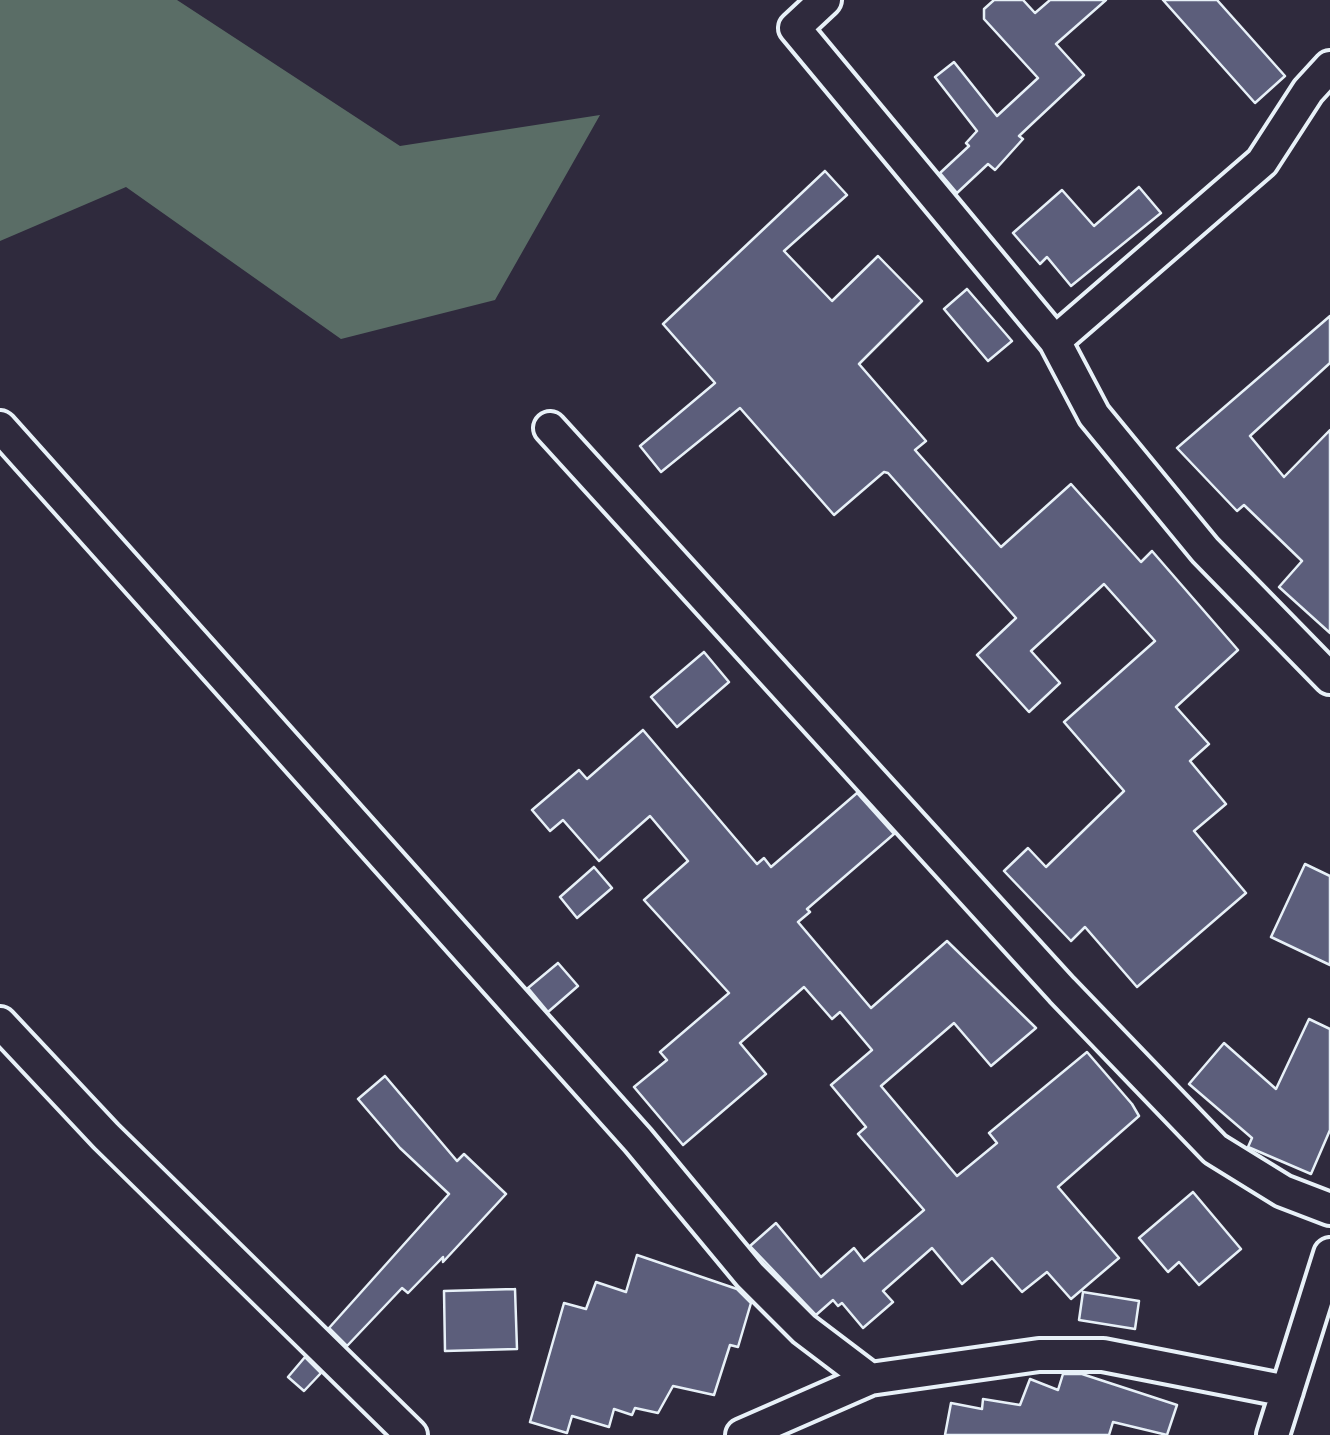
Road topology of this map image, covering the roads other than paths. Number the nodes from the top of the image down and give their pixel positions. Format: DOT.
graph roads {
  1 [pos="825,0"];
  2 [pos="1330,67"];
  3 [pos="1055,341"];
  4 [pos="0,426"];
  5 [pos="550,428"];
  6 [pos="1330,678"];
  7 [pos="0,1022"];
  8 [pos="1330,1209"];
  9 [pos="1328,1265"];
  10 [pos="870,1379"];
  11 [pos="1286,1391"];
  12 [pos="411,1435"];
  13 [pos="742,1435"];
  14 [pos="1274,1435"];
  1 -- 3 [label="street"];
  2 -- 3 [label="street"];
  3 -- 6 [label="street"];
  4 -- 10 [label="street"];
  5 -- 8 [label="street"];
  7 -- 12 [label="street"];
  9 -- 11 [label="street"];
  10 -- 11 [label="street"];
  10 -- 13 [label="street"];
  11 -- 14 [label="street"];
}
